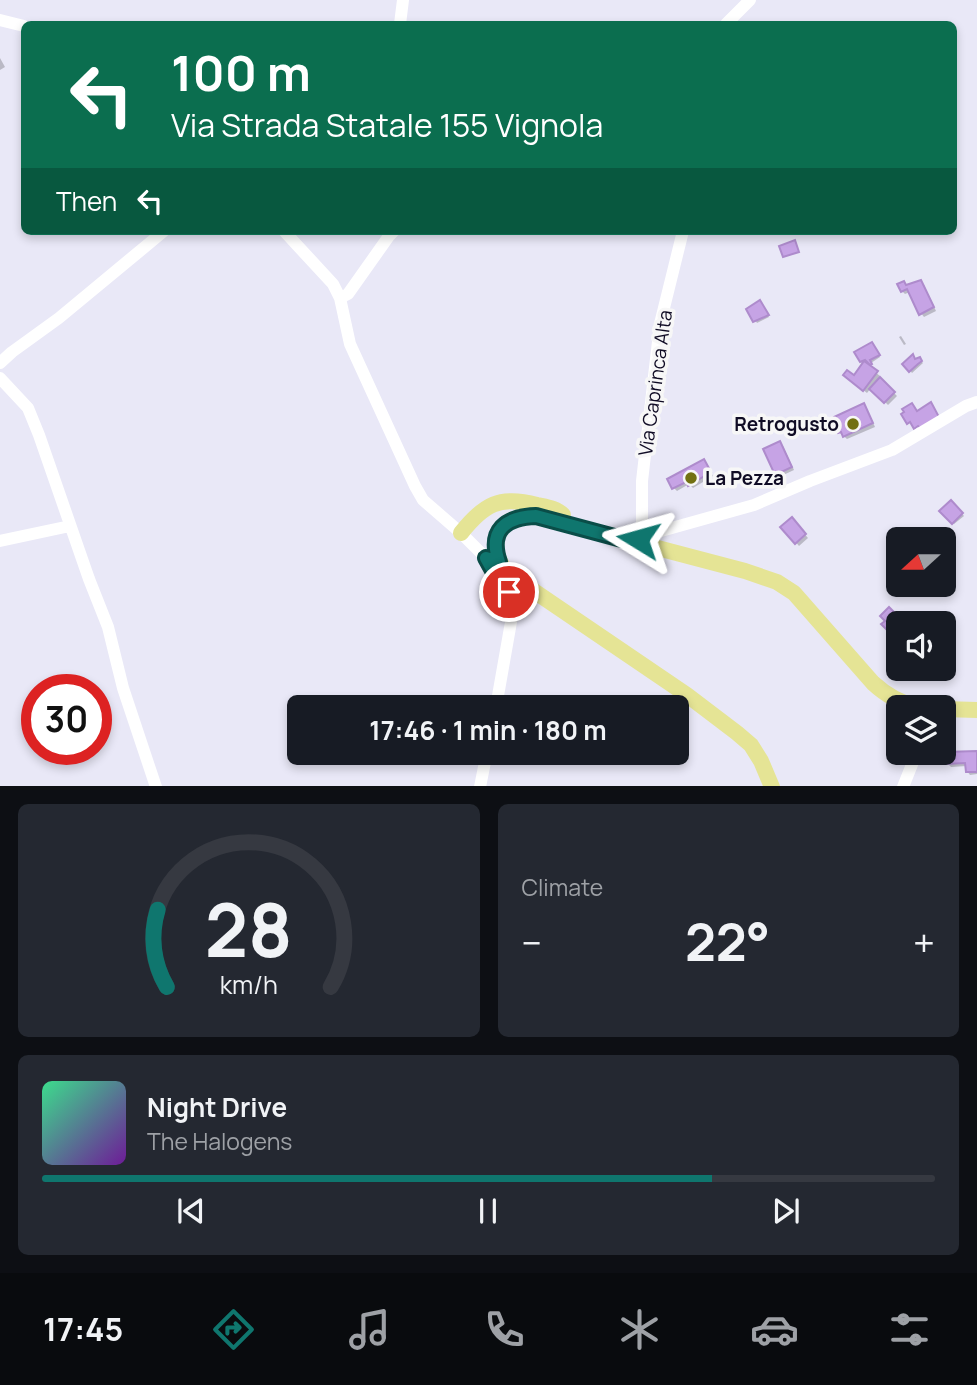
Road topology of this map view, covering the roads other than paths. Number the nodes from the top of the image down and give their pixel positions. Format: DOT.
graph roads {
  1 [pos="404,0"];
  2 [pos="750,0"];
  3 [pos="0,20"];
  4 [pos="401,21"];
  5 [pos="729,21"];
  6 [pos="21,25"];
  7 [pos="159,235"];
  8 [pos="289,235"];
  9 [pos="390,235"];
  10 [pos="682,235"];
  11 [pos="340,298"];
  12 [pos="0,363"];
  13 [pos="0,378"];
  14 [pos="977,402"];
  15 [pos="567,524"];
  16 [pos="70,526"];
  17 [pos="461,533"];
  18 [pos="638,540"];
  19 [pos="0,541"];
  20 [pos="493,560"];
  21 [pos="498,695"];
  22 [pos="888,695"];
  23 [pos="956,709"];
  24 [pos="977,710"];
  25 [pos="484,765"];
  26 [pos="911,765"];
  27 [pos="156,786"];
  28 [pos="480,786"];
  29 [pos="772,786"];
  30 [pos="903,786"];
  1 -- 4 [label="street"];
  2 -- 5 [label="street"];
  3 -- 6 [label="street"];
  7 -- 12 [label="street"];
  8 -- 11 [label="street"];
  9 -- 11 [label="street"];
  10 -- 18 [label="street, Via Caprinca Alta"];
  11 -- 17 [label="street"];
  13 -- 16 [label="street"];
  14 -- 18 [label="street"];
  15 -- 17 [label="main road"];
  15 -- 18 [label="main road"];
  15 -- 20 [label="main road"];
  16 -- 19 [label="street"];
  16 -- 27 [label="street"];
  17 -- 20 [label="street"];
  18 -- 22 [label="main road"];
  20 -- 21 [label="street"];
  20 -- 29 [label="main road"];
  23 -- 24 [label="main road"];
  25 -- 28 [label="street"];
  26 -- 30 [label="street"];
}
